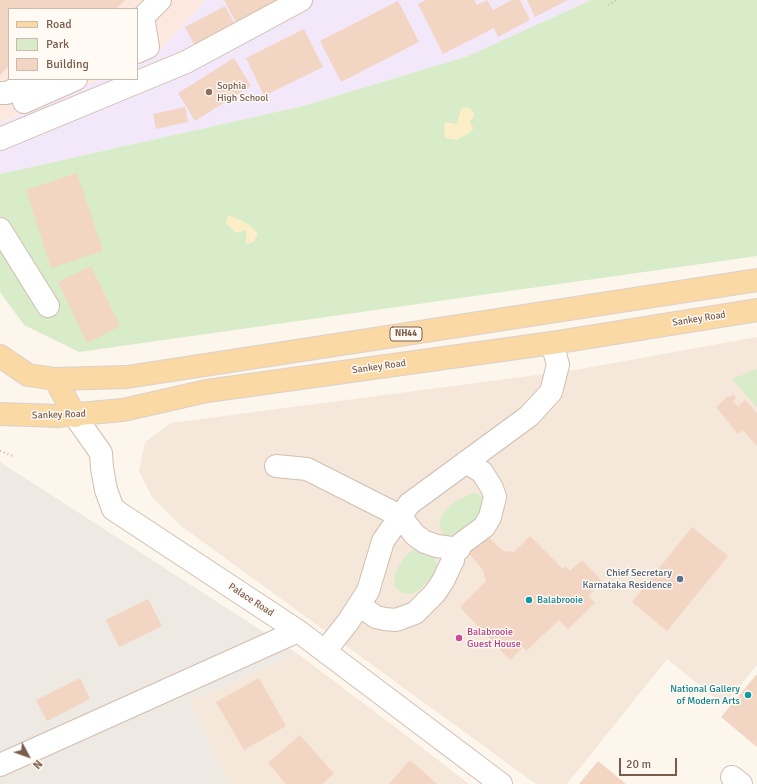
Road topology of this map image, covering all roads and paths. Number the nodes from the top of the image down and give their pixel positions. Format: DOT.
graph roads {
  1 [pos="160,0"];
  2 [pos="301,0"];
  3 [pos="616,0"];
  4 [pos="608,5"];
  5 [pos="140,20"];
  6 [pos="138,52"];
  7 [pos="33,80"];
  8 [pos="74,80"];
  9 [pos="0,93"];
  10 [pos="24,102"];
  11 [pos="0,139"];
  12 [pos="0,229"];
  13 [pos="757,280"];
  14 [pos="48,306"];
  15 [pos="757,310"];
  16 [pos="552,343"];
  17 [pos="2,358"];
  18 [pos="55,379"];
  19 [pos="0,414"];
  20 [pos="75,416"];
  21 [pos="0,451"];
  22 [pos="13,456"];
  23 [pos="466,462"];
  24 [pos="276,466"];
  25 [pos="400,516"];
  26 [pos="455,548"];
  27 [pos="359,606"];
  28 [pos="298,631"];
  29 [pos="325,651"];
  30 [pos="0,765"];
  31 [pos="501,784"];
  1 -- 5 [label="street"];
  2 -- 11 [label="street"];
  3 -- 4 [label="path"];
  5 -- 6 [label="street"];
  7 -- 9 [label="street"];
  8 -- 10 [label="street"];
  12 -- 14 [label="street"];
  13 -- 18 [label="main road, NH44"];
  15 -- 16 [label="main road, Sankey Road"];
  16 -- 20 [label="main road, Sankey Road"];
  16 -- 23 [label="street"];
  17 -- 18 [label="main road, NH44"];
  18 -- 20 [label="main road, Palace Road"];
  19 -- 20 [label="main road, Sankey Road"];
  20 -- 28 [label="street, Palace Road"];
  21 -- 22 [label="path"];
  23 -- 25 [label="street"];
  23 -- 26 [label="street"];
  24 -- 25 [label="street"];
  25 -- 26 [label="street"];
  25 -- 27 [label="street"];
  26 -- 27 [label="street"];
  27 -- 29 [label="street"];
  28 -- 29 [label="street, Palace Road"];
  28 -- 30 [label="street"];
  29 -- 31 [label="street, Palace Road"];
}
